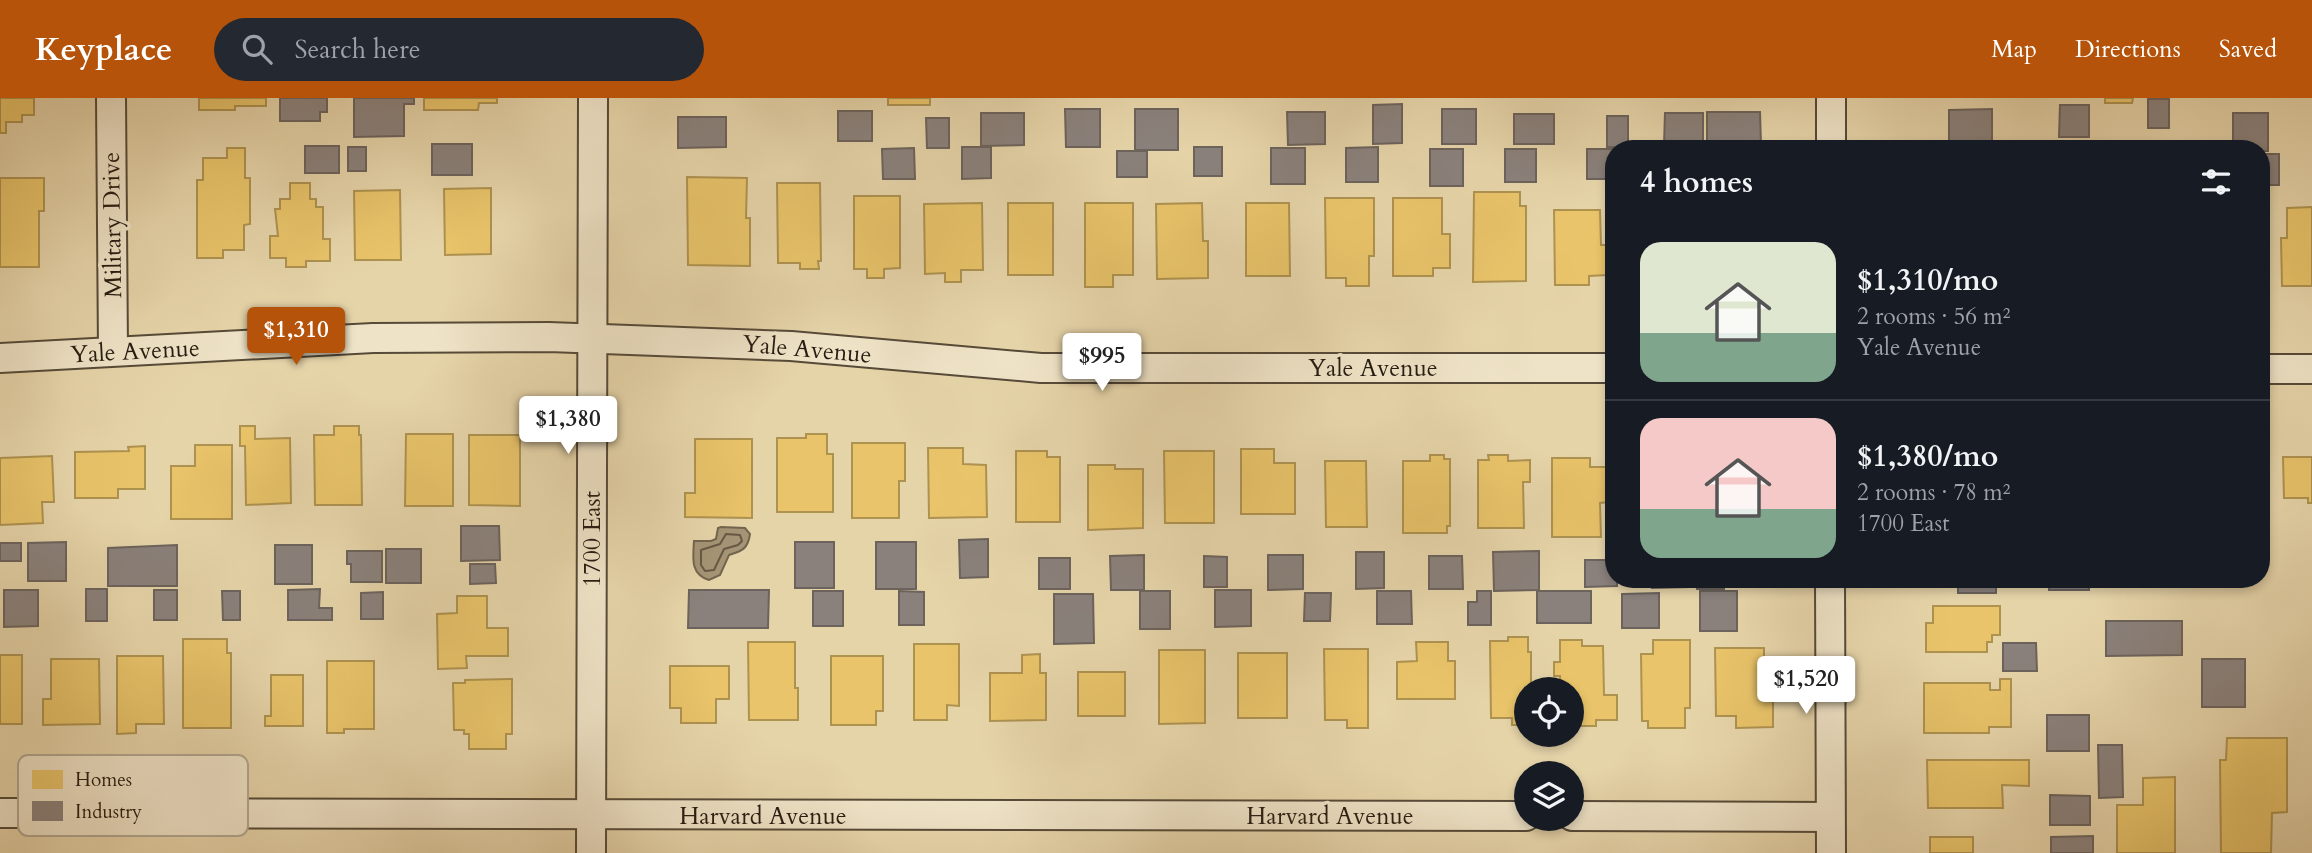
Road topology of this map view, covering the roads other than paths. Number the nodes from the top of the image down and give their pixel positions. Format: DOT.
graph roads {
  1 [pos="111,98"];
  2 [pos="593,98"];
  3 [pos="1831,98"];
  4 [pos="1830,140"];
  5 [pos="593,339"];
  6 [pos="113,351"];
  7 [pos="0,358"];
  8 [pos="1605,368"];
  9 [pos="2270,369"];
  10 [pos="2312,369"];
  11 [pos="1830,588"];
  12 [pos="0,813"];
  13 [pos="18,813"];
  14 [pos="248,813"];
  15 [pos="591,814"];
  16 [pos="1514,816"];
  17 [pos="1584,817"];
  18 [pos="1830,817"];
  19 [pos="591,853"];
  20 [pos="1830,853"];
  1 -- 6 [label="street, Military Drive"];
  2 -- 5 [label="street, 1700 East"];
  3 -- 4 [label="street"];
  5 -- 6 [label="street, Yale Avenue"];
  5 -- 8 [label="street, Yale Avenue"];
  5 -- 15 [label="street, 1700 East"];
  6 -- 7 [label="street, Yale Avenue"];
  9 -- 10 [label="street"];
  11 -- 18 [label="street"];
  12 -- 13 [label="street, Harvard Avenue"];
  14 -- 15 [label="street, Harvard Avenue"];
  15 -- 16 [label="street, Harvard Avenue"];
  15 -- 19 [label="street, 1700 East"];
  17 -- 18 [label="street"];
  18 -- 20 [label="street"];
}
